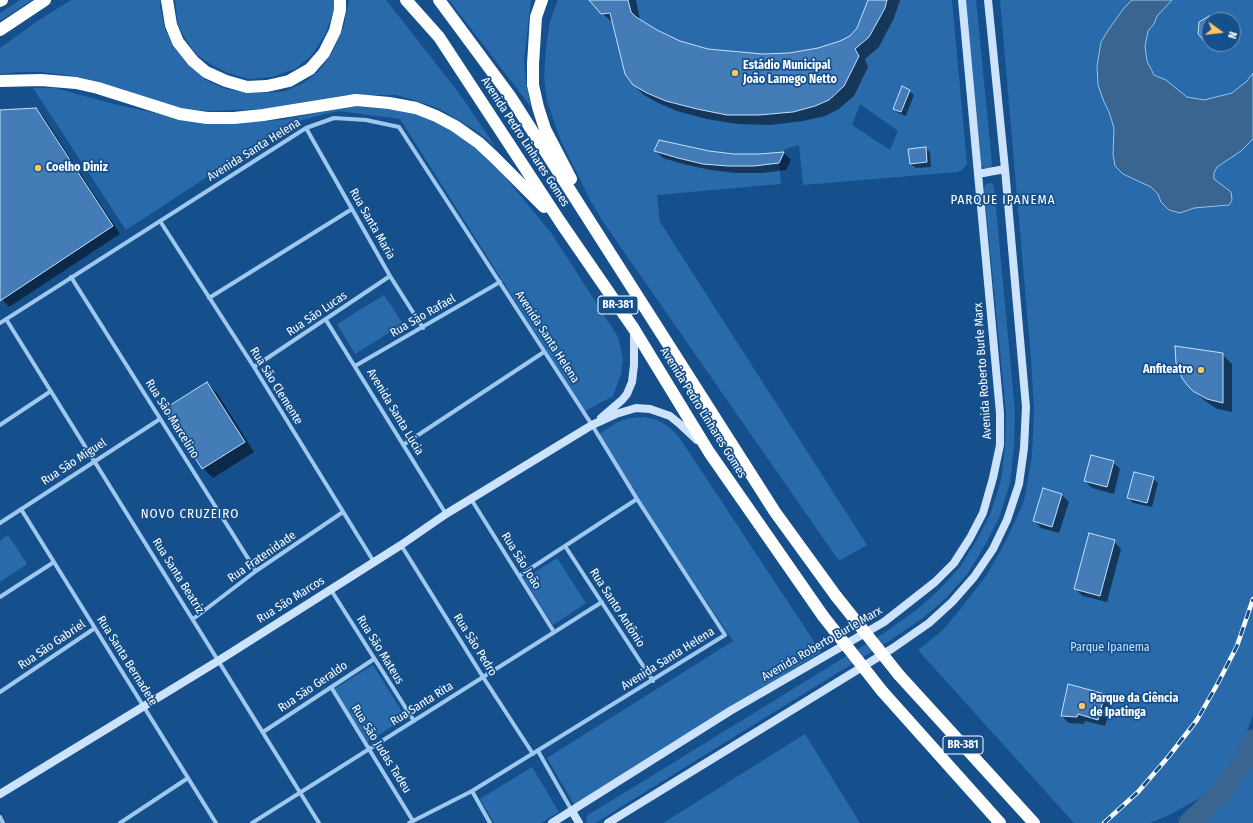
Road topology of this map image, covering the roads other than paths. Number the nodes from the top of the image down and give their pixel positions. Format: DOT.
graph roads {
  1 [pos="45,0"];
  2 [pos="167,0"];
  3 [pos="340,0"];
  4 [pos="406,0"];
  5 [pos="439,0"];
  6 [pos="542,0"];
  7 [pos="962,0"];
  8 [pos="988,0"];
  9 [pos="0,30"];
  10 [pos="0,81"];
  11 [pos="306,128"];
  12 [pos="1005,169"];
  13 [pos="978,174"];
  14 [pos="352,209"];
  15 [pos="160,221"];
  16 [pos="561,223"];
  17 [pos="604,244"];
  18 [pos="390,276"];
  19 [pos="71,278"];
  20 [pos="500,282"];
  21 [pos="209,298"];
  22 [pos="6,319"];
  23 [pos="326,320"];
  24 [pos="0,323"];
  25 [pos="422,328"];
  26 [pos="634,329"];
  27 [pos="544,352"];
  28 [pos="355,366"];
  29 [pos="254,368"];
  30 [pos="51,391"];
  31 [pos="160,418"];
  32 [pos="0,425"];
  33 [pos="592,425"];
  34 [pos="403,445"];
  35 [pos="709,452"];
  36 [pos="95,461"];
  37 [pos="471,499"];
  38 [pos="637,500"];
  39 [pos="21,509"];
  40 [pos="343,512"];
  41 [pos="446,514"];
  42 [pos="0,523"];
  43 [pos="401,545"];
  44 [pos="564,546"];
  45 [pos="54,562"];
  46 [pos="374,562"];
  47 [pos="256,571"];
  48 [pos="519,576"];
  49 [pos="330,590"];
  50 [pos="0,597"];
  51 [pos="602,602"];
  52 [pos="193,619"];
  53 [pos="95,628"];
  54 [pos="554,632"];
  55 [pos="374,658"];
  56 [pos="218,660"];
  57 [pos="483,678"];
  58 [pos="653,681"];
  59 [pos="331,687"];
  60 [pos="0,692"];
  61 [pos="144,706"];
  62 [pos="414,721"];
  63 [pos="263,732"];
  64 [pos="369,749"];
  65 [pos="538,751"];
  66 [pos="533,754"];
  67 [pos="188,778"];
  68 [pos="472,791"];
  69 [pos="300,793"];
  70 [pos="0,794"];
  71 [pos="572,811"];
  72 [pos="0,817"];
  73 [pos="1030,819"];
  74 [pos="411,822"];
  75 [pos="3,823"];
  76 [pos="120,823"];
  77 [pos="216,823"];
  78 [pos="252,823"];
  79 [pos="319,823"];
  80 [pos="490,823"];
  81 [pos="552,823"];
  82 [pos="579,823"];
  83 [pos="608,823"];
  84 [pos="1000,823"];
  1 -- 9 [label="highway"];
  2 -- 3 [label="highway"];
  4 -- 16 [label="highway, Avenida Pedro Linhares Gomes / BR-381"];
  5 -- 17 [label="highway, Avenida Pedro Linhares Gomes / BR-381"];
  6 -- 17 [label="highway"];
  7 -- 13 [label="main road, Avenida Roberto Burle Marx"];
  8 -- 12 [label="main road"];
  10 -- 16 [label="highway"];
  11 -- 14 [label="street, Rua Santa Maria"];
  11 -- 15 [label="street, Avenida Santa Helena"];
  11 -- 20 [label="street, Avenida Santa Helena"];
  12 -- 13 [label="main road"];
  12 -- 83 [label="main road"];
  13 -- 71 [label="main road, Avenida Roberto Burle Marx"];
  14 -- 18 [label="street, Rua Santa Maria"];
  14 -- 21 [label="street"];
  15 -- 19 [label="street, Avenida Santa Helena"];
  15 -- 21 [label="street, Rua São Clemente"];
  16 -- 26 [label="highway, Avenida Pedro Linhares Gomes / BR-381"];
  17 -- 73 [label="highway, Avenida Pedro Linhares Gomes / BR-381, bridge"];
  18 -- 23 [label="street, Rua São Lucas"];
  18 -- 25 [label="street, Rua Santa Maria"];
  19 -- 22 [label="street, Avenida Santa Helena"];
  19 -- 31 [label="street, Rua São Marcelino"];
  20 -- 25 [label="street, Rua São Rafael"];
  20 -- 27 [label="street, Avenida Santa Helena"];
  21 -- 29 [label="street, Rua São Clemente"];
  22 -- 24 [label="street, Avenida Santa Helena"];
  22 -- 30 [label="street, Rua Santa Beatriz"];
  23 -- 28 [label="street, Avenida Santa Lúcia"];
  23 -- 29 [label="street, Rua São Lucas"];
  25 -- 28 [label="street, Rua São Rafael"];
  26 -- 33 [label="main road"];
  26 -- 35 [label="highway, Avenida Pedro Linhares Gomes / BR-381"];
  27 -- 33 [label="street, Avenida Santa Helena"];
  27 -- 34 [label="street"];
  28 -- 34 [label="street, Avenida Santa Lúcia"];
  29 -- 40 [label="street, Rua São Clemente"];
  30 -- 32 [label="street"];
  30 -- 36 [label="street, Rua Santa Beatriz"];
  31 -- 36 [label="street, Rua São Miguel"];
  31 -- 47 [label="street, Rua São Marcelino"];
  33 -- 35 [label="main road"];
  33 -- 37 [label="main road, Rua São Marcos"];
  33 -- 38 [label="street, Avenida Santa Helena"];
  34 -- 41 [label="street, Avenida Santa Lúcia"];
  35 -- 84 [label="highway, Avenida Pedro Linhares Gomes / BR-381, bridge"];
  36 -- 39 [label="street, Rua São Miguel"];
  36 -- 52 [label="street, Rua Santa Beatriz"];
  37 -- 41 [label="main road, Rua São Marcos"];
  37 -- 48 [label="street, Rua São João"];
  38 -- 44 [label="street"];
  38 -- 58 [label="street, Avenida Santa Helena"];
  39 -- 42 [label="street, Rua São Miguel"];
  39 -- 45 [label="street, Rua Santa Bernadete"];
  40 -- 46 [label="street, Rua São Clemente"];
  40 -- 47 [label="street, Rua Fratenidade"];
  41 -- 43 [label="main road, Rua São Marcos"];
  43 -- 46 [label="main road, Rua São Marcos"];
  43 -- 57 [label="street, Rua São Pedro"];
  44 -- 48 [label="street"];
  44 -- 51 [label="street, Rua Santo Antônio"];
  45 -- 50 [label="street"];
  45 -- 53 [label="street, Rua Santa Bernadete"];
  46 -- 49 [label="main road, Rua São Marcos"];
  47 -- 52 [label="street, Rua Fratenidade"];
  48 -- 54 [label="street, Rua São João"];
  49 -- 55 [label="street, Rua São Mateus"];
  49 -- 56 [label="main road, Rua São Marcos"];
  51 -- 54 [label="street, Rua Santa Rita"];
  51 -- 58 [label="street, Rua Santo Antônio"];
  52 -- 56 [label="street, Rua Santa Beatriz"];
  53 -- 60 [label="street, Rua São Gabriel"];
  53 -- 61 [label="street, Rua Santa Bernadete"];
  54 -- 57 [label="street, Rua Santa Rita"];
  55 -- 59 [label="street, Rua São Geraldo"];
  55 -- 62 [label="street, Rua São Mateus"];
  56 -- 61 [label="main road, Rua São Marcos"];
  56 -- 63 [label="street, Rua Santa Beatriz"];
  57 -- 62 [label="street, Rua Santa Rita"];
  57 -- 66 [label="street, Rua São Pedro"];
  58 -- 65 [label="street, Avenida Santa Helena"];
  59 -- 63 [label="street, Rua São Geraldo"];
  59 -- 64 [label="street, Rua São Judas Tadeu"];
  61 -- 67 [label="street, Rua Santa Bernadete"];
  61 -- 70 [label="main road, Rua São Marcos"];
  62 -- 64 [label="street, Rua Santa Rita"];
  63 -- 69 [label="street, Rua Santa Beatriz"];
  64 -- 69 [label="street, Rua Santa Rita"];
  64 -- 74 [label="street, Rua São Judas Tadeu"];
  65 -- 66 [label="street, Avenida Santa Helena"];
  65 -- 71 [label="street"];
  66 -- 68 [label="street, Avenida Santa Helena"];
  67 -- 76 [label="street"];
  67 -- 77 [label="street, Rua Santa Bernadete"];
  68 -- 74 [label="street, Avenida Santa Helena"];
  68 -- 80 [label="street"];
  69 -- 78 [label="street, Rua Santa Rita"];
  69 -- 79 [label="street, Rua Santa Beatriz"];
  71 -- 81 [label="main road, Avenida Roberto Burle Marx"];
  71 -- 82 [label="main road"];
  72 -- 75 [label="street"];
}
